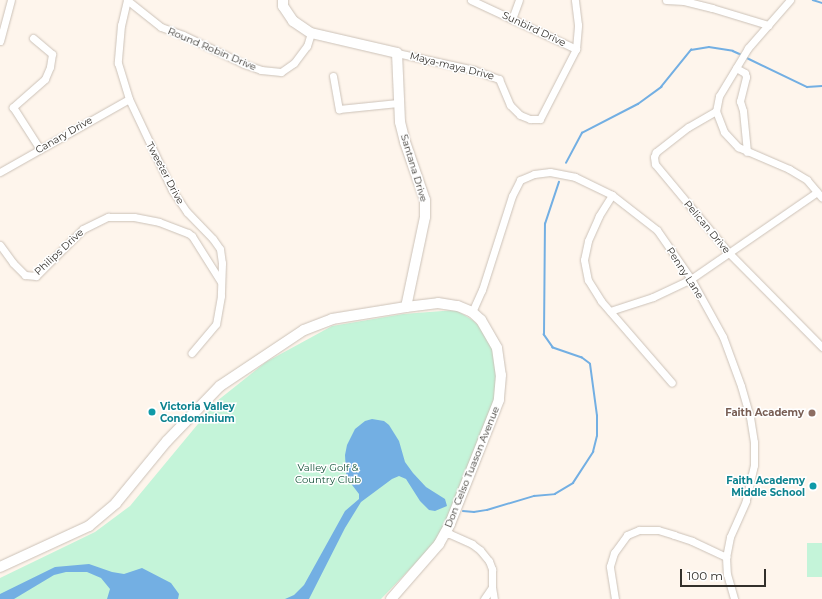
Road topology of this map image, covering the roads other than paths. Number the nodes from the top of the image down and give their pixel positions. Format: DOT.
graph roads {
  1 [pos="11,0"];
  2 [pos="127,0"];
  3 [pos="283,0"];
  4 [pos="471,0"];
  5 [pos="519,0"];
  6 [pos="575,0"];
  7 [pos="666,0"];
  8 [pos="790,0"];
  9 [pos="684,1"];
  10 [pos="138,9"];
  11 [pos="3,12"];
  12 [pos="512,19"];
  13 [pos="122,22"];
  14 [pos="768,25"];
  15 [pos="311,33"];
  16 [pos="33,38"];
  17 [pos="0,41"];
  18 [pos="576,49"];
  19 [pos="397,53"];
  20 [pos="737,66"];
  21 [pos="333,76"];
  22 [pos="128,98"];
  23 [pos="398,103"];
  24 [pos="716,111"];
  25 [pos="40,149"];
  26 [pos="747,152"];
  27 [pos="0,172"];
  28 [pos="817,192"];
  29 [pos="612,195"];
  30 [pos="822,198"];
  31 [pos="0,245"];
  32 [pos="730,254"];
  33 [pos="691,280"];
  34 [pos="221,282"];
  35 [pos="406,306"];
  36 [pos="610,311"];
  37 [pos="472,312"];
  38 [pos="822,347"];
  39 [pos="192,353"];
  40 [pos="672,383"];
  41 [pos="444,534"];
  42 [pos="726,557"];
  43 [pos="0,567"];
  44 [pos="492,587"];
  45 [pos="391,599"];
  46 [pos="484,599"];
  47 [pos="494,599"];
  48 [pos="615,599"];
  49 [pos="734,599"];
  1 -- 11 [label="street"];
  2 -- 10 [label="street, Round Robin Drive"];
  2 -- 13 [label="street, Tweeter Drive"];
  3 -- 15 [label="street"];
  4 -- 12 [label="street, Sunbird Drive"];
  5 -- 12 [label="street"];
  6 -- 18 [label="street, Maya-maya Drive"];
  7 -- 9 [label="street"];
  8 -- 14 [label="street"];
  9 -- 14 [label="street"];
  10 -- 13 [label="street"];
  10 -- 15 [label="street, Round Robin Drive"];
  11 -- 17 [label="street"];
  12 -- 18 [label="street, Sunbird Drive"];
  13 -- 22 [label="street, Tweeter Drive"];
  14 -- 20 [label="street"];
  15 -- 19 [label="street, Maya-maya Drive"];
  16 -- 25 [label="street"];
  18 -- 19 [label="street, Maya-maya Drive"];
  19 -- 23 [label="street, Santana Drive"];
  20 -- 24 [label="street"];
  20 -- 26 [label="street"];
  21 -- 23 [label="street"];
  22 -- 25 [label="street, Canary Drive"];
  22 -- 34 [label="street, Tweeter Drive"];
  23 -- 35 [label="street, Santana Drive"];
  24 -- 26 [label="street"];
  24 -- 32 [label="street, Pelican Drive"];
  25 -- 27 [label="street, Canary Drive"];
  26 -- 28 [label="street"];
  28 -- 30 [label="street"];
  28 -- 32 [label="street"];
  29 -- 33 [label="street, Penny Lane"];
  29 -- 36 [label="street"];
  29 -- 37 [label="street, Penny Lane"];
  31 -- 34 [label="street, Philips Drive"];
  32 -- 33 [label="street"];
  32 -- 38 [label="street, Pelican Drive"];
  33 -- 36 [label="street"];
  33 -- 42 [label="street, Penny Lane"];
  34 -- 39 [label="street, Tweeter Drive"];
  35 -- 37 [label="street, Don Celso Tuason Avenue"];
  35 -- 43 [label="street, Don Celso Tuason Avenue"];
  36 -- 40 [label="street"];
  37 -- 41 [label="street, Don Celso Tuason Avenue"];
  41 -- 44 [label="street"];
  41 -- 45 [label="street, Don Celso Tuason Avenue"];
  42 -- 48 [label="street"];
  42 -- 49 [label="street, Penny Lane"];
  44 -- 46 [label="street"];
  44 -- 47 [label="street"];
}
